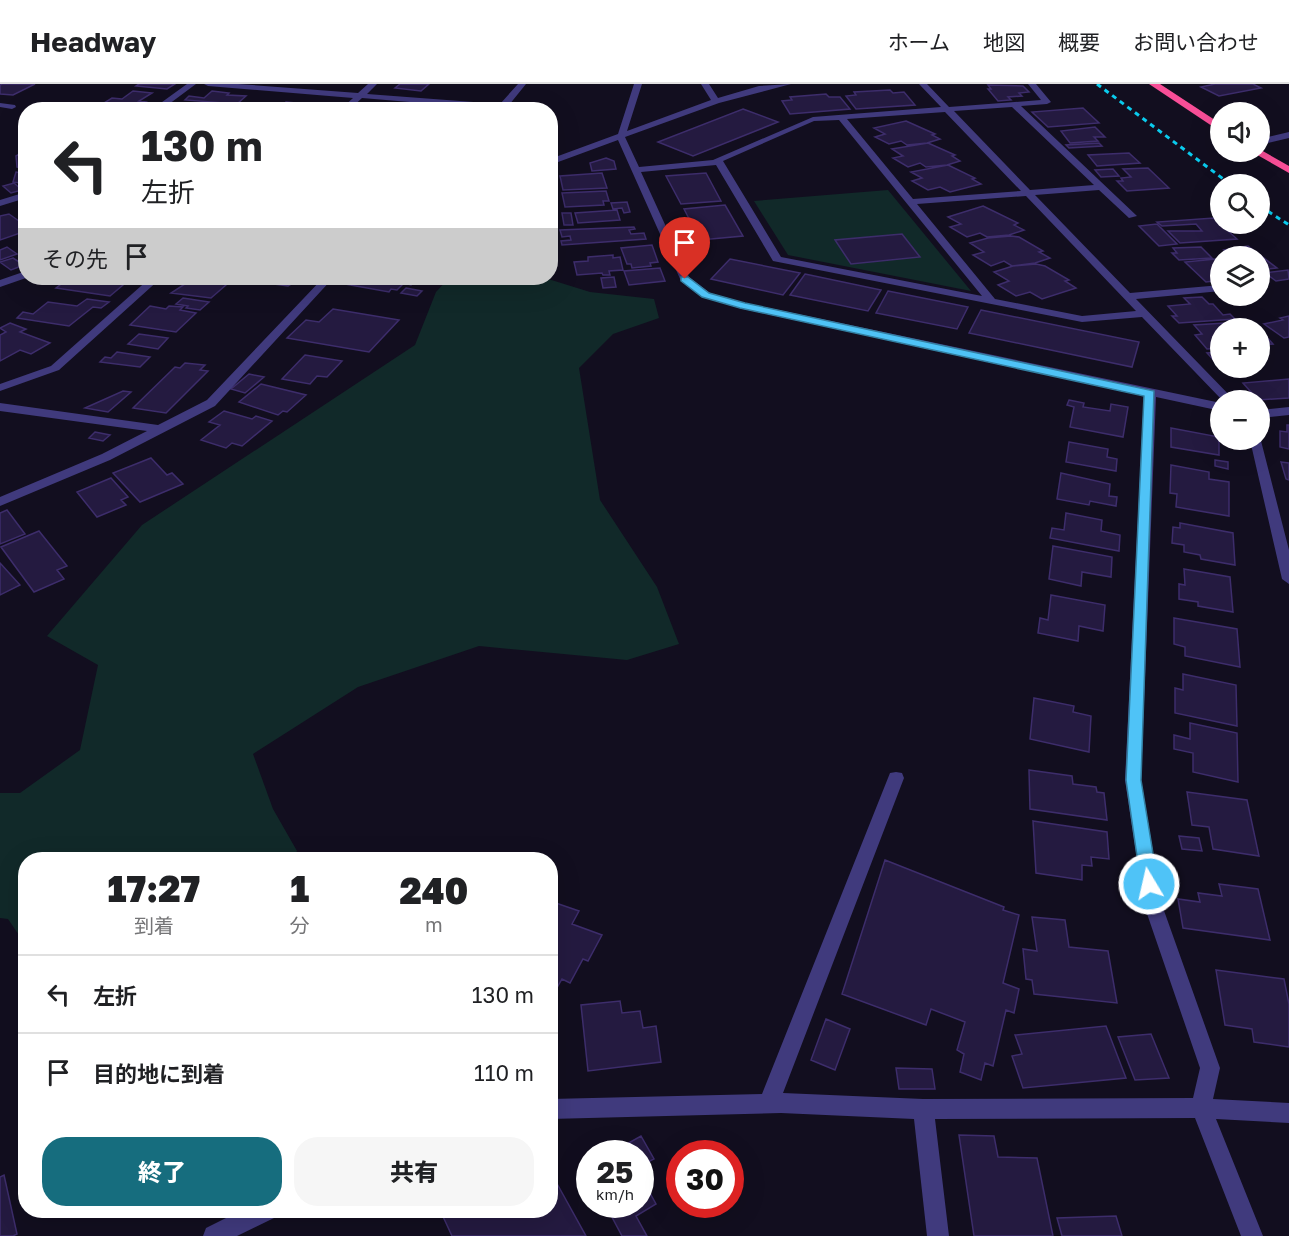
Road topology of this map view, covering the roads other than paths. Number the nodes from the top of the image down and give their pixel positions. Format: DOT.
graph roads {
  1 [pos="192,84"];
  2 [pos="208,84"];
  3 [pos="373,84"];
  4 [pos="522,84"];
  5 [pos="638,84"];
  6 [pos="705,84"];
  7 [pos="787,84"];
  8 [pos="923,84"];
  9 [pos="1032,84"];
  10 [pos="1154,84"];
  11 [pos="361,95"];
  12 [pos="716,101"];
  13 [pos="167,102"];
  14 [pos="353,102"];
  15 [pos="436,102"];
  16 [pos="506,102"];
  17 [pos="1014,104"];
  18 [pos="0,105"];
  19 [pos="12,107"];
  20 [pos="946,109"];
  21 [pos="841,117"];
  22 [pos="1210,122"];
  23 [pos="1289,135"];
  24 [pos="621,137"];
  25 [pos="1270,140"];
  26 [pos="558,159"];
  27 [pos="1270,159"];
  28 [pos="719,162"];
  29 [pos="635,170"];
  30 [pos="1289,170"];
  31 [pos="1101,187"];
  32 [pos="1028,193"];
  33 [pos="18,197"];
  34 [pos="910,202"];
  35 [pos="0,203"];
  36 [pos="1132,216"];
  37 [pos="18,277"];
  38 [pos="0,284"];
  39 [pos="148,285"];
  40 [pos="321,285"];
  41 [pos="1210,289"];
  42 [pos="1129,296"];
  43 [pos="990,299"];
  44 [pos="1146,313"];
  45 [pos="0,388"];
  46 [pos="1219,390"];
  47 [pos="1150,394"];
  48 [pos="1210,405"];
  49 [pos="0,407"];
  50 [pos="1289,411"];
  51 [pos="1270,413"];
  52 [pos="159,429"];
  53 [pos="1258,450"];
  54 [pos="0,502"];
  55 [pos="1289,579"];
  56 [pos="896,778"];
  57 [pos="769,1103"];
  58 [pos="1201,1108"];
  59 [pos="558,1109"];
  60 [pos="923,1109"];
  61 [pos="1289,1113"];
  62 [pos="250,1218"];
  63 [pos="214,1236"];
  64 [pos="938,1236"];
  65 [pos="1252,1236"];
  1 -- 13 [label="street"];
  2 -- 11 [label="street"];
  3 -- 11 [label="street"];
  4 -- 16 [label="street"];
  5 -- 24 [label="street"];
  6 -- 12 [label="street"];
  7 -- 12 [label="street"];
  8 -- 20 [label="street"];
  9 -- 17 [label="street"];
  10 -- 22 [label="highway"];
  11 -- 14 [label="street"];
  11 -- 15 [label="street"];
  12 -- 24 [label="street"];
  17 -- 20 [label="street"];
  17 -- 31 [label="street"];
  18 -- 19 [label="street"];
  20 -- 21 [label="street"];
  20 -- 32 [label="street"];
  21 -- 28 [label="street"];
  21 -- 34 [label="street"];
  23 -- 25 [label="street"];
  24 -- 26 [label="street"];
  24 -- 29 [label="street"];
  27 -- 30 [label="highway"];
  28 -- 29 [label="street"];
  28 -- 43 [label="street"];
  29 -- 47 [label="street"];
  31 -- 32 [label="street"];
  31 -- 36 [label="street"];
  32 -- 34 [label="street"];
  32 -- 42 [label="street"];
  33 -- 35 [label="street"];
  34 -- 43 [label="street"];
  37 -- 38 [label="street"];
  39 -- 45 [label="street"];
  40 -- 52 [label="street"];
  41 -- 42 [label="street"];
  42 -- 44 [label="street"];
  43 -- 44 [label="street"];
  44 -- 46 [label="street"];
  47 -- 48 [label="street"];
  47 -- 58 [label="street"];
  49 -- 52 [label="street"];
  50 -- 51 [label="street"];
  52 -- 54 [label="street"];
  53 -- 55 [label="street"];
  56 -- 57 [label="street"];
  57 -- 59 [label="street"];
  57 -- 60 [label="street"];
  58 -- 60 [label="street"];
  58 -- 61 [label="street"];
  58 -- 65 [label="street"];
  60 -- 64 [label="street"];
  62 -- 63 [label="street"];
}
